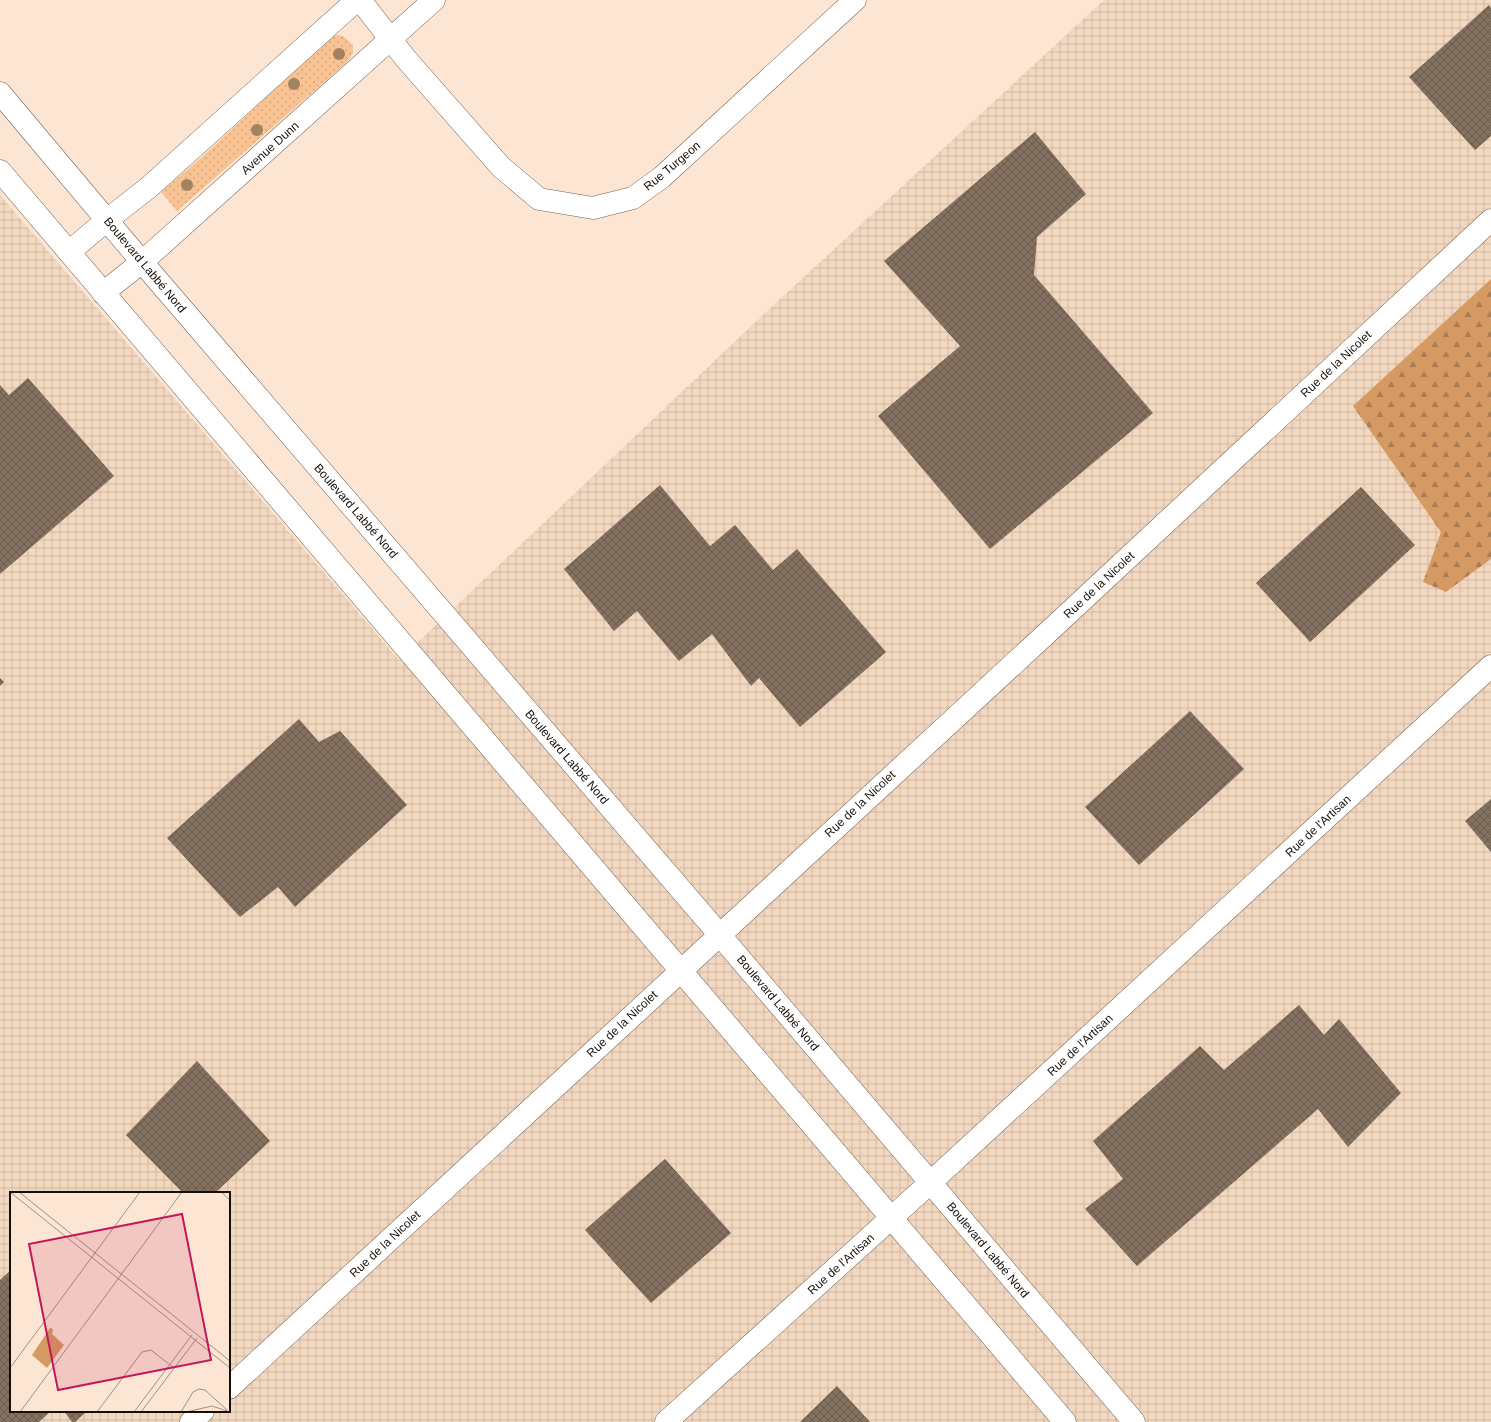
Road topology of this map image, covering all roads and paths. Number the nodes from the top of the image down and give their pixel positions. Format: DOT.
graph roads {
  1 [pos="357,0"];
  2 [pos="360,0"];
  3 [pos="434,0"];
  4 [pos="855,0"];
  5 [pos="391,40"];
  6 [pos="0,93"];
  7 [pos="0,171"];
  8 [pos="107,220"];
  9 [pos="1491,220"];
  10 [pos="69,252"];
  11 [pos="142,262"];
  12 [pos="103,293"];
  13 [pos="1491,666"];
  14 [pos="719,934"];
  15 [pos="680,971"];
  16 [pos="931,1182"];
  17 [pos="892,1218"];
  18 [pos="230,1387"];
  19 [pos="202,1412"];
  20 [pos="191,1422"];
  21 [pos="666,1422"];
  22 [pos="1064,1422"];
  23 [pos="1134,1422"];
  1 -- 8 [label="street"];
  2 -- 5 [label="street, Rue Turgeon"];
  3 -- 5 [label="street, Avenue Dunn"];
  4 -- 5 [label="street, Rue Turgeon"];
  5 -- 11 [label="street, Avenue Dunn"];
  6 -- 8 [label="street, Boulevard Labbé Nord"];
  7 -- 10 [label="street"];
  8 -- 10 [label="street"];
  8 -- 11 [label="street, Boulevard Labbé Nord"];
  9 -- 14 [label="street, Rue de la Nicolet"];
  10 -- 12 [label="street"];
  11 -- 12 [label="street, Avenue Dunn"];
  11 -- 14 [label="street, Boulevard Labbé Nord"];
  12 -- 15 [label="street"];
  13 -- 16 [label="street, Rue de l'Artisan"];
  14 -- 15 [label="street, Rue de la Nicolet"];
  14 -- 16 [label="street, Boulevard Labbé Nord"];
  15 -- 17 [label="street"];
  15 -- 18 [label="street, Rue de la Nicolet"];
  16 -- 17 [label="street, Rue de l'Artisan"];
  16 -- 23 [label="street, Boulevard Labbé Nord"];
  17 -- 21 [label="street, Rue de l'Artisan"];
  17 -- 22 [label="street"];
  19 -- 20 [label="street"];
}
